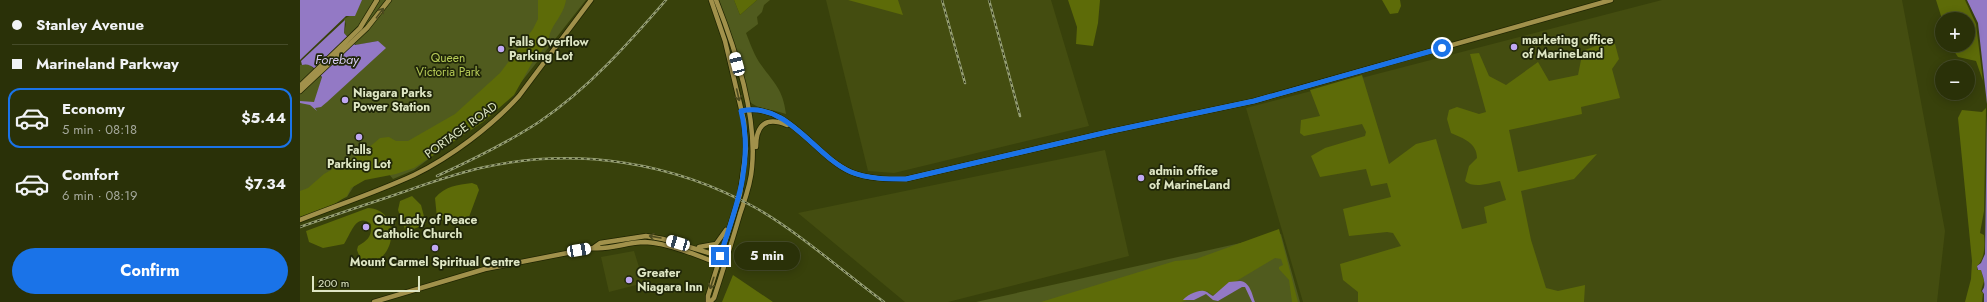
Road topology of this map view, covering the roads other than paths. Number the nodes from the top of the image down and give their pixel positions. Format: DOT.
graph roads {
  1 [pos="377,0"];
  2 [pos="389,0"];
  3 [pos="591,0"];
  4 [pos="711,0"];
  5 [pos="716,0"];
  6 [pos="1611,0"];
  7 [pos="352,40"];
  8 [pos="316,73"];
  9 [pos="300,86"];
  10 [pos="300,91"];
  11 [pos="748,110"];
  12 [pos="741,111"];
  13 [pos="793,127"];
  14 [pos="747,194"];
  15 [pos="300,220"];
  16 [pos="731,222"];
  17 [pos="693,247"];
  18 [pos="593,248"];
  19 [pos="720,256"];
  20 [pos="727,258"];
  21 [pos="718,264"];
  22 [pos="724,266"];
  23 [pos="374,302"];
  24 [pos="709,302"];
  1 -- 7 [label="main road"];
  7 -- 2 [label="main road, one-way"];
  3 -- 15 [label="main road, PORTAGE ROAD"];
  4 -- 12 [label="main road, one-way"];
  5 -- 11 [label="main road"];
  6 -- 13 [label="main road"];
  7 -- 8 [label="main road"];
  8 -- 9 [label="main road"];
  8 -- 10 [label="main road"];
  11 -- 12 [label="main road"];
  11 -- 13 [label="main road"];
  11 -- 14 [label="main road"];
  12 -- 16 [label="main road"];
  13 -- 14 [label="main road"];
  14 -- 20 [label="main road"];
  16 -- 17 [label="main road"];
  16 -- 19 [label="main road"];
  17 -- 18 [label="main road, one-way"];
  17 -- 19 [label="main road"];
  18 -- 21 [label="main road"];
  18 -- 23 [label="main road"];
  19 -- 20 [label="main road"];
  19 -- 21 [label="main road"];
  20 -- 22 [label="main road"];
  21 -- 22 [label="main road"];
  21 -- 24 [label="main road, one-way"];
  22 -- 24 [label="main road"];
}
